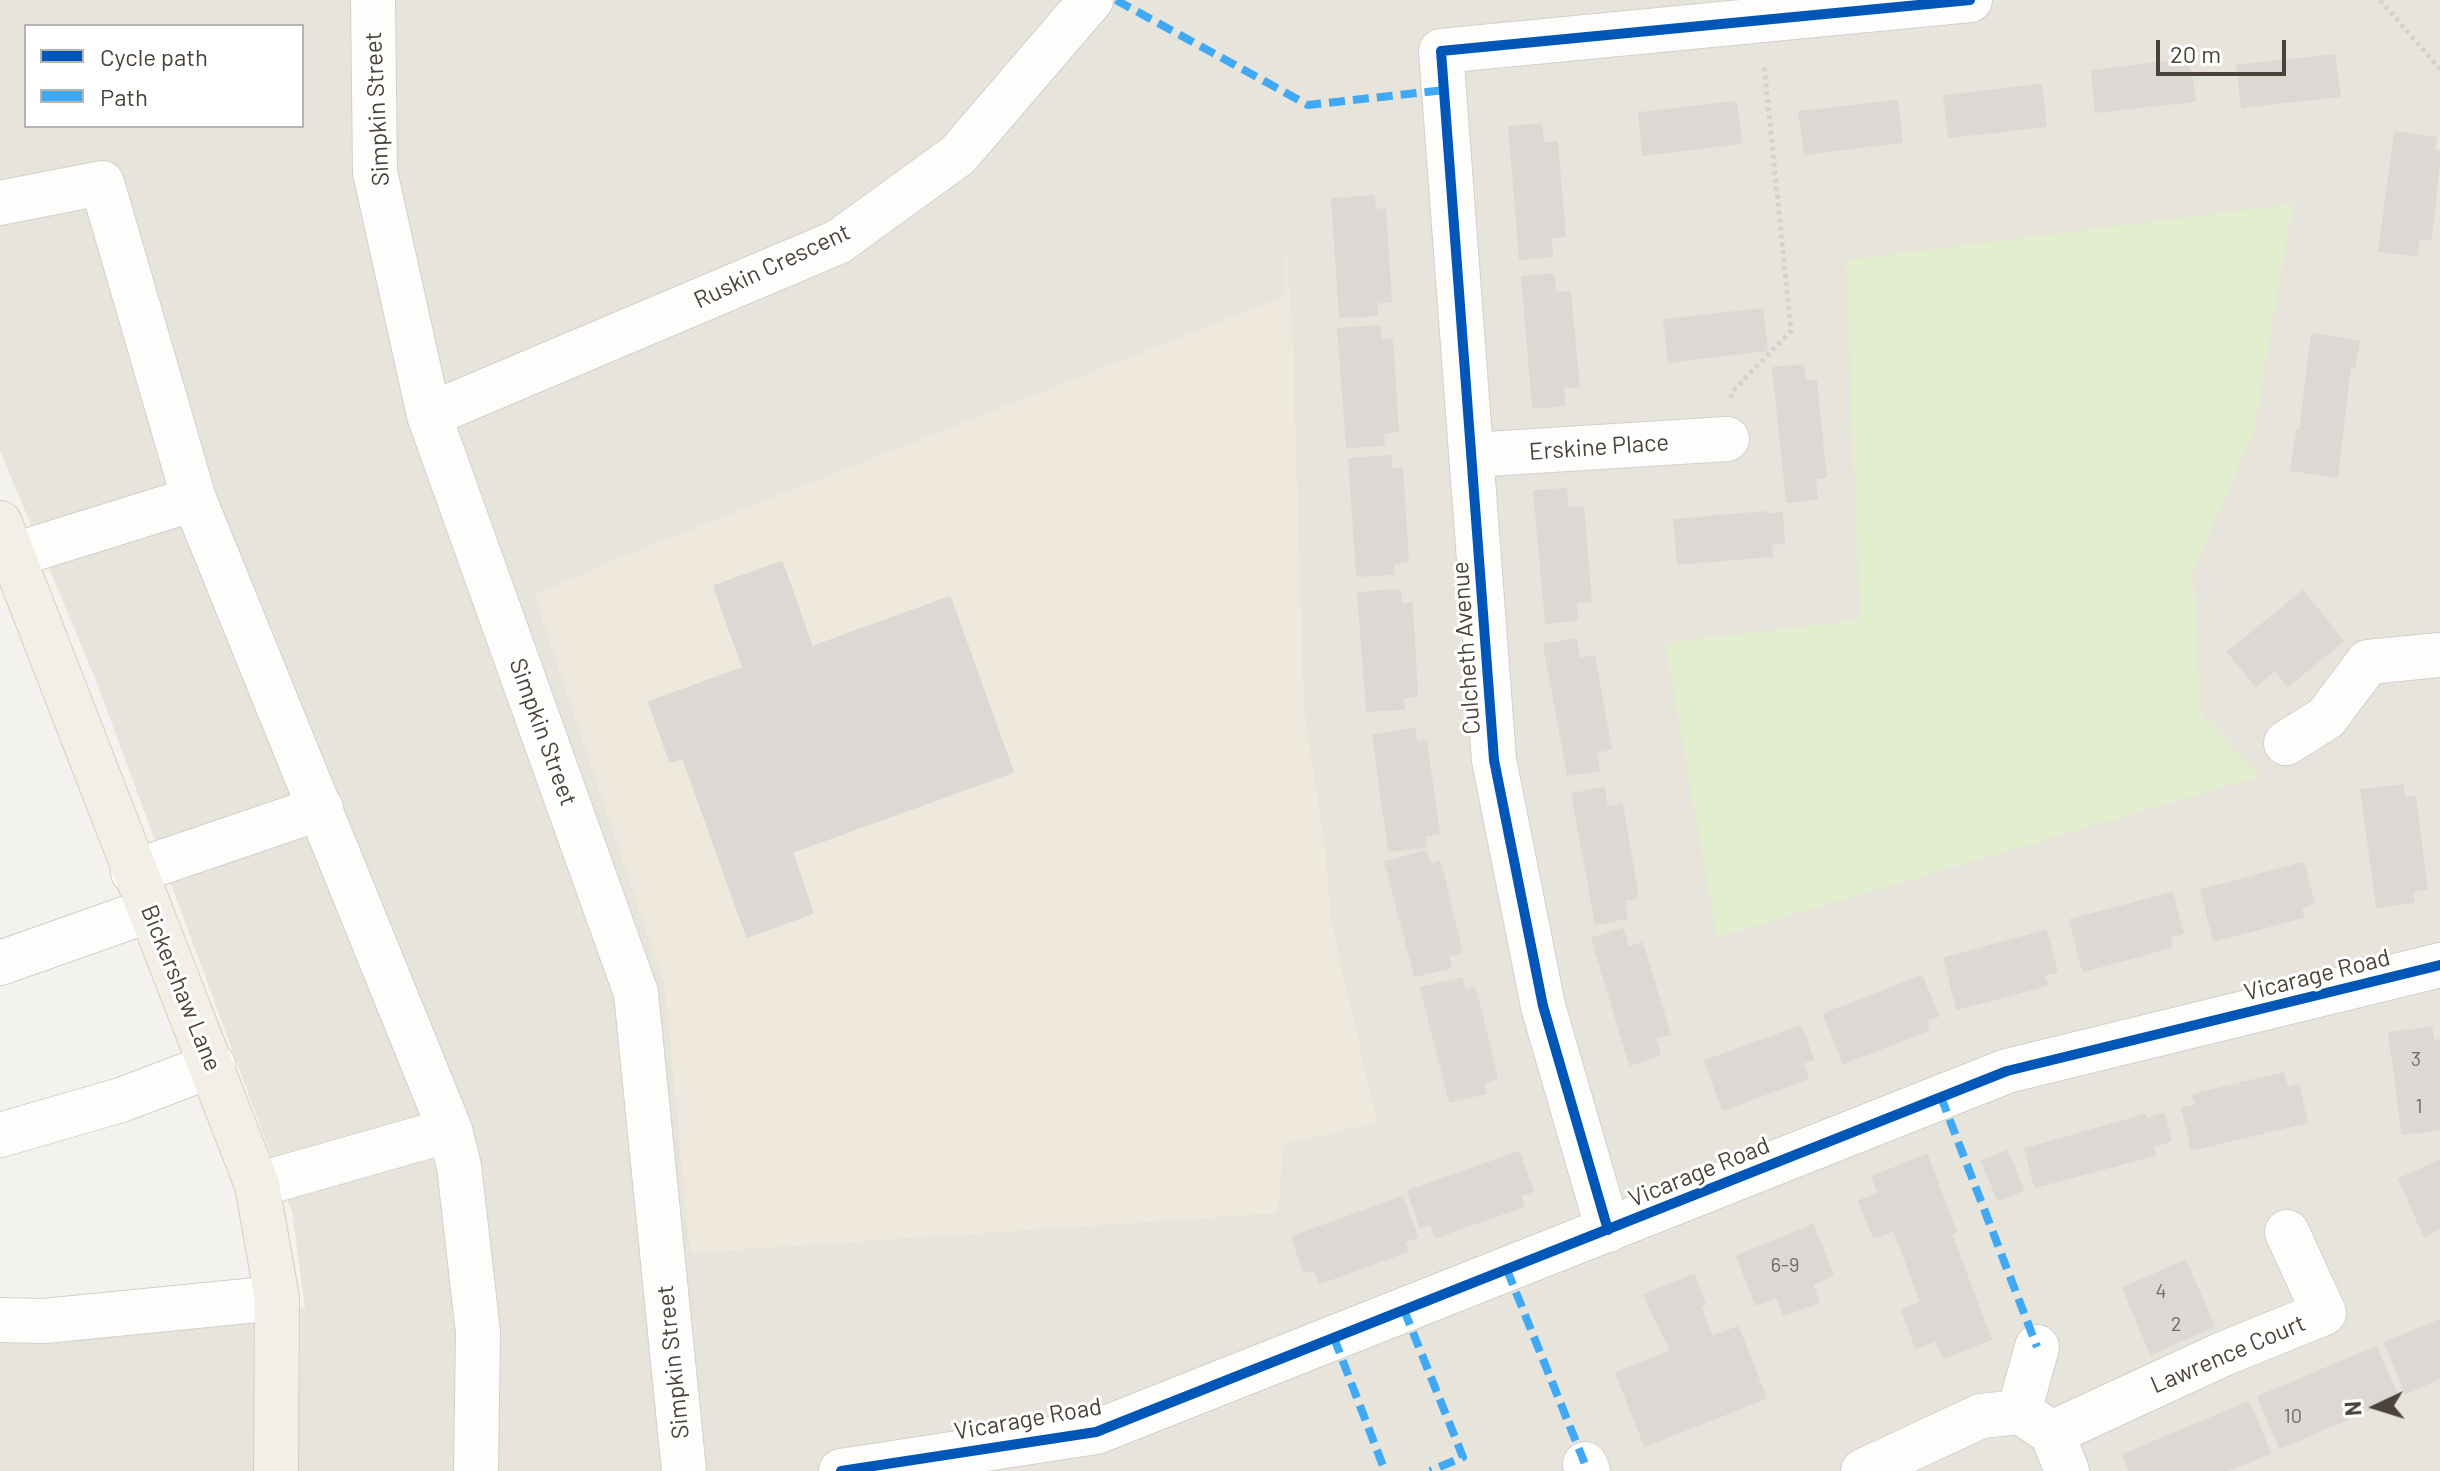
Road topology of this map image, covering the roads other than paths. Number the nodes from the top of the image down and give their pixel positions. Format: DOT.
graph roads {
  1 [pos="373,0"];
  2 [pos="1091,0"];
  3 [pos="1970,0"];
  4 [pos="0,203"];
  5 [pos="429,415"];
  6 [pos="1727,439"];
  7 [pos="1471,455"];
  8 [pos="194,499"];
  9 [pos="6,539"];
  10 [pos="2440,655"];
  11 [pos="2286,743"];
  12 [pos="321,808"];
  13 [pos="141,891"];
  14 [pos="0,963"];
  15 [pos="2440,965"];
  16 [pos="213,1065"];
  17 [pos="450,1130"];
  18 [pos="0,1135"];
  19 [pos="257,1185"];
  20 [pos="1608,1230"];
  21 [pos="2287,1232"];
  22 [pos="277,1298"];
  23 [pos="0,1320"];
  24 [pos="2037,1347"];
  25 [pos="2046,1439"];
  26 [pos="276,1471"];
  27 [pos="476,1471"];
  28 [pos="684,1471"];
  29 [pos="841,1471"];
  30 [pos="1863,1471"];
  1 -- 5 [label="street, Simpkin Street"];
  2 -- 5 [label="street, Ruskin Crescent"];
  3 -- 7 [label="street, Culcheth Avenue"];
  4 -- 8 [label="street"];
  5 -- 28 [label="street, Simpkin Street"];
  6 -- 7 [label="street, Erskine Place"];
  7 -- 20 [label="street, Culcheth Avenue"];
  8 -- 9 [label="street"];
  8 -- 12 [label="street"];
  9 -- 13 [label="main road, Bickershaw Lane"];
  10 -- 11 [label="street"];
  12 -- 13 [label="street"];
  12 -- 17 [label="street"];
  13 -- 14 [label="street"];
  13 -- 16 [label="main road, Bickershaw Lane"];
  15 -- 20 [label="street, Vicarage Road"];
  16 -- 18 [label="street"];
  16 -- 19 [label="main road, Bickershaw Lane"];
  17 -- 19 [label="street"];
  17 -- 27 [label="street"];
  19 -- 22 [label="main road, Bickershaw Lane"];
  20 -- 29 [label="street, Vicarage Road"];
  21 -- 25 [label="street, Lawrence Court"];
  22 -- 23 [label="street"];
  22 -- 26 [label="main road, Bickershaw Lane"];
  24 -- 25 [label="street"];
  25 -- 30 [label="street"];
}
